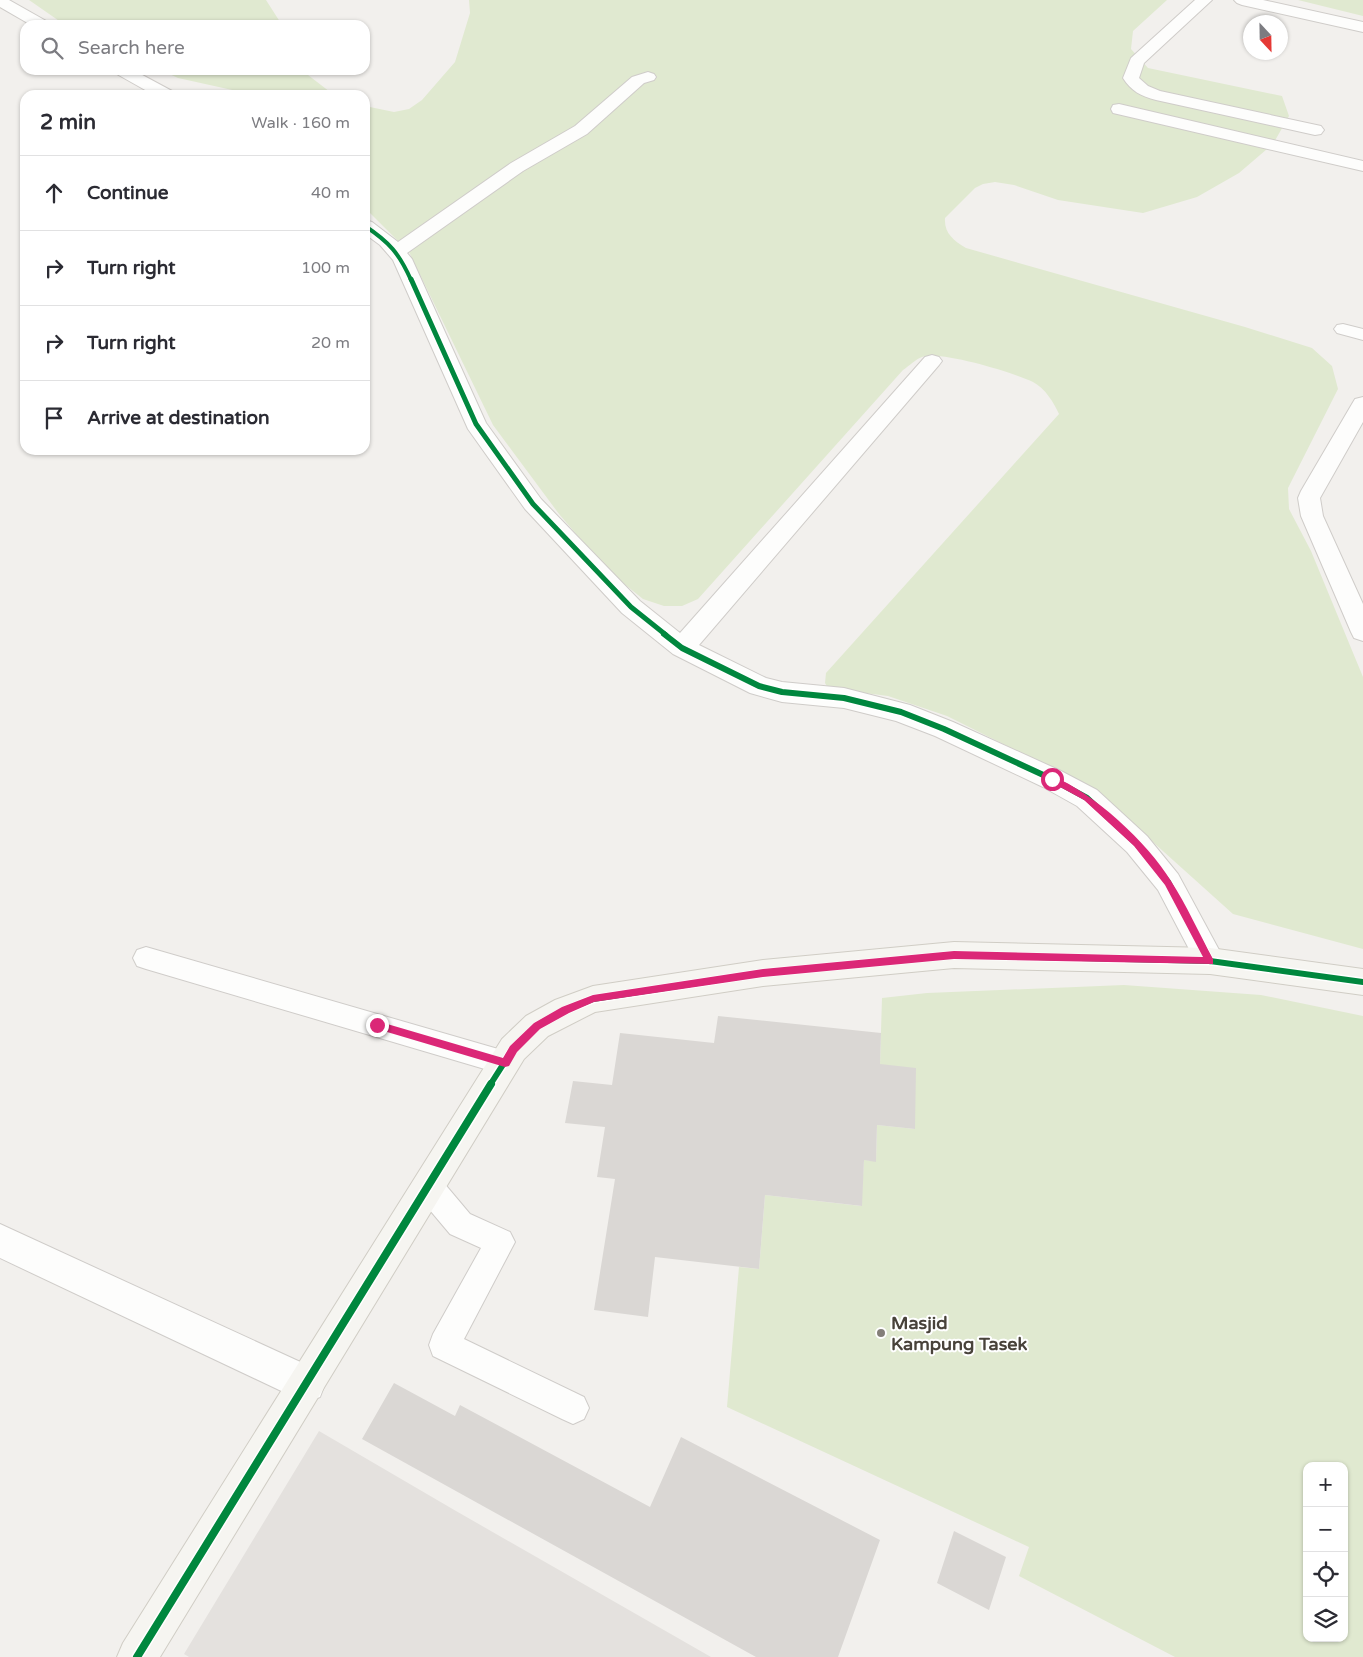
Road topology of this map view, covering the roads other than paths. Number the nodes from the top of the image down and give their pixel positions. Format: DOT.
graph roads {
  1 [pos="0,0"];
  2 [pos="1204,0"];
  3 [pos="1242,0"];
  4 [pos="34,20"];
  5 [pos="1363,27"];
  6 [pos="130,75"];
  7 [pos="648,77"];
  8 [pos="157,90"];
  9 [pos="1119,108"];
  10 [pos="1315,130"];
  11 [pos="1363,166"];
  12 [pos="370,229"];
  13 [pos="397,251"];
  14 [pos="1343,329"];
  15 [pos="1363,335"];
  16 [pos="932,360"];
  17 [pos="1363,404"];
  18 [pos="1363,632"];
  19 [pos="682,648"];
  20 [pos="146,958"];
  21 [pos="1210,961"];
  22 [pos="1363,982"];
  23 [pos="505,1063"];
  24 [pos="428,1186"];
  25 [pos="0,1241"];
  26 [pos="306,1384"];
  27 [pos="573,1408"];
  28 [pos="137,1657"];
  1 -- 4 [label="street"];
  2 -- 10 [label="street"];
  3 -- 5 [label="street"];
  6 -- 8 [label="street"];
  7 -- 13 [label="street"];
  9 -- 11 [label="street"];
  12 -- 13 [label="street"];
  13 -- 19 [label="street"];
  14 -- 15 [label="lane"];
  16 -- 19 [label="street"];
  17 -- 18 [label="street"];
  19 -- 21 [label="street"];
  20 -- 23 [label="lane"];
  21 -- 22 [label="street"];
  21 -- 23 [label="street"];
  23 -- 24 [label="street"];
  24 -- 26 [label="street"];
  24 -- 27 [label="lane"];
  25 -- 26 [label="street"];
  26 -- 28 [label="street"];
}
